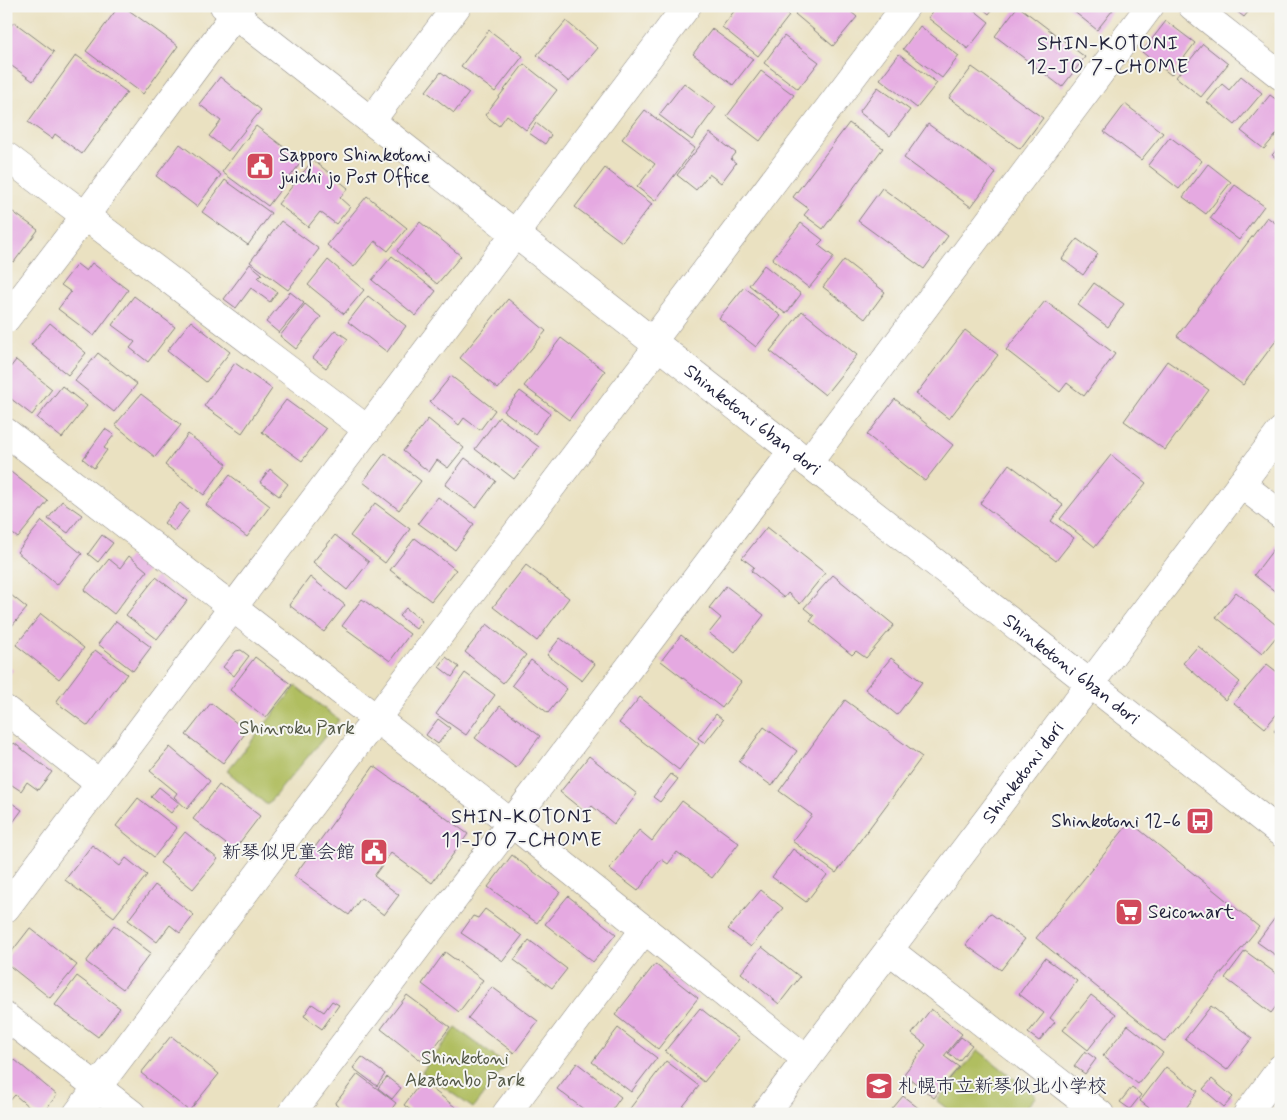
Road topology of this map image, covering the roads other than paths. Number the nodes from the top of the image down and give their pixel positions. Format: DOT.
graph roads {
  1 [pos="458,6"];
  2 [pos="687,6"];
  3 [pos="906,6"];
  4 [pos="1150,6"];
  5 [pos="1192,6"];
  6 [pos="233,9"];
  7 [pos="1281,76"];
  8 [pos="371,121"];
  9 [pos="6,156"];
  10 [pos="85,216"];
  11 [pos="516,235"];
  12 [pos="6,319"];
  13 [pos="655,344"];
  14 [pos="368,430"];
  15 [pos="1281,431"];
  16 [pos="6,432"];
  17 [pos="800,457"];
  18 [pos="1241,484"];
  19 [pos="1281,515"];
  20 [pos="233,608"];
  21 [pos="1090,683"];
  22 [pos="6,710"];
  23 [pos="377,719"];
  24 [pos="100,784"];
  25 [pos="510,823"];
  26 [pos="1281,833"];
  27 [pos="6,908"];
  28 [pos="645,929"];
  29 [pos="889,950"];
  30 [pos="6,1017"];
  31 [pos="806,1059"];
  32 [pos="1281,1068"];
  33 [pos="98,1087"];
  34 [pos="77,1114"];
  35 [pos="132,1114"];
  36 [pos="291,1114"];
  37 [pos="506,1114"];
  38 [pos="765,1114"];
  39 [pos="1100,1114"];
  40 [pos="1247,1114"];
  1 -- 8 [label="street"];
  2 -- 11 [label="street"];
  3 -- 13 [label="street"];
  4 -- 17 [label="street"];
  5 -- 7 [label="street"];
  6 -- 8 [label="street, Shinkotoni 6ban dori"];
  6 -- 10 [label="street"];
  8 -- 11 [label="street, Shinkotoni 6ban dori"];
  9 -- 10 [label="street"];
  10 -- 12 [label="street"];
  10 -- 14 [label="street"];
  11 -- 13 [label="street, Shinkotoni 6ban dori"];
  11 -- 14 [label="street"];
  13 -- 17 [label="street, Shinkotoni 6ban dori"];
  13 -- 23 [label="street"];
  14 -- 20 [label="street"];
  15 -- 18 [label="street, Shinkotoni dori"];
  16 -- 20 [label="street"];
  17 -- 21 [label="street, Shinkotoni 6ban dori"];
  17 -- 25 [label="street"];
  18 -- 19 [label="street"];
  18 -- 21 [label="street, Shinkotoni dori"];
  20 -- 23 [label="street"];
  20 -- 24 [label="street"];
  21 -- 26 [label="street, Shinkotoni 6ban dori"];
  21 -- 29 [label="street, Shinkotoni dori"];
  22 -- 24 [label="street"];
  23 -- 25 [label="street"];
  23 -- 33 [label="street"];
  24 -- 27 [label="street"];
  25 -- 28 [label="street"];
  25 -- 36 [label="street"];
  28 -- 31 [label="street"];
  28 -- 37 [label="street"];
  29 -- 31 [label="street, Shinkotoni dori"];
  29 -- 39 [label="street"];
  30 -- 33 [label="street"];
  31 -- 38 [label="street, Shinkotoni dori"];
  32 -- 40 [label="street"];
  33 -- 34 [label="street"];
  33 -- 35 [label="street"];
}
